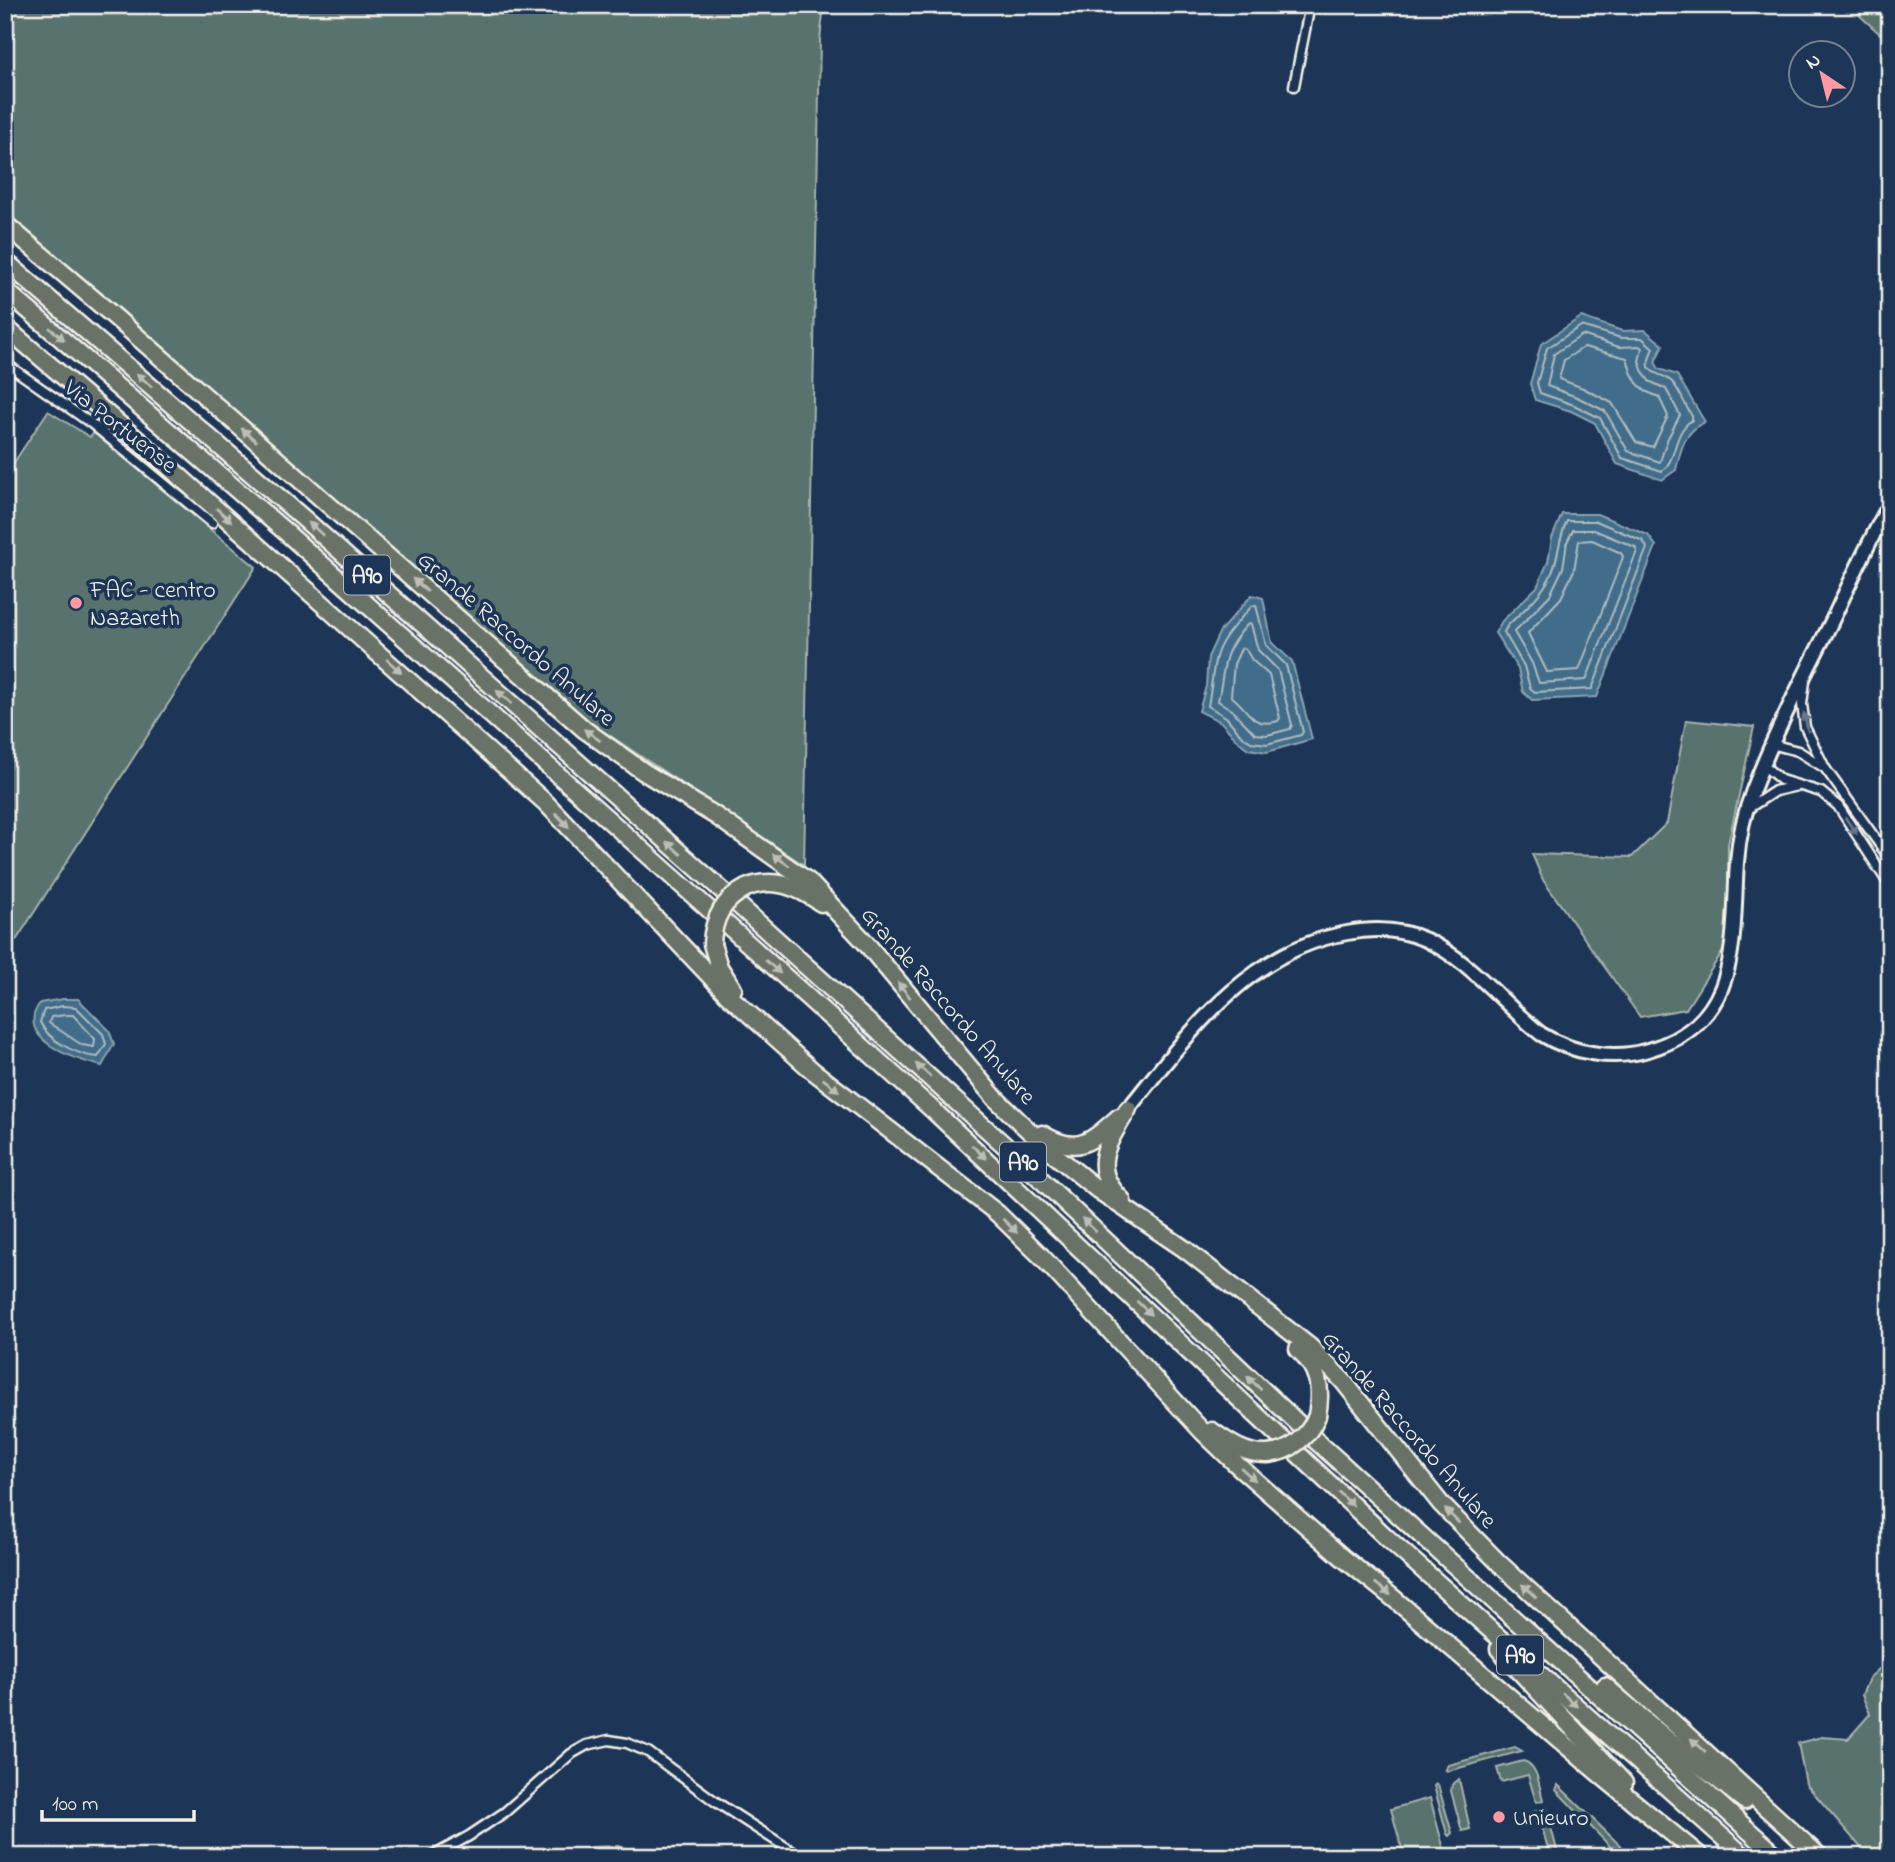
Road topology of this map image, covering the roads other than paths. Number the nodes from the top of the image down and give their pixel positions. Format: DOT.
graph roads {
  1 [pos="1310,5"];
  2 [pos="1294,86"];
  3 [pos="5,225"];
  4 [pos="5,261"];
  5 [pos="5,290"];
  6 [pos="5,327"];
  7 [pos="5,363"];
  8 [pos="1890,504"];
  9 [pos="212,523"];
  10 [pos="1806,672"];
  11 [pos="1770,743"];
  12 [pos="1763,765"];
  13 [pos="1825,768"];
  14 [pos="1800,785"];
  15 [pos="1745,813"];
  16 [pos="1890,859"];
  17 [pos="1890,886"];
  18 [pos="865,942"];
  19 [pos="779,1040"];
  20 [pos="995,1098"];
  21 [pos="1128,1109"];
  22 [pos="1186,1250"];
  23 [pos="1182,1409"];
  24 [pos="1435,1580"];
  25 [pos="1546,1646"];
  26 [pos="5,1848"];
  27 [pos="10,1857"];
  28 [pos="431,1857"];
  29 [pos="801,1857"];
  30 [pos="1703,1857"];
  31 [pos="1745,1857"];
  32 [pos="1779,1857"];
  33 [pos="1818,1857"];
  1 -- 2 [label="street"];
  18 -- 3 [label="highway, Grande Raccordo Anulare, one-way"];
  25 -- 4 [label="highway, A90, one-way"];
  5 -- 24 [label="highway, A90, one-way"];
  6 -- 19 [label="highway, one-way"];
  7 -- 9 [label="street, Via Portuense"];
  8 -- 10 [label="street"];
  10 -- 11 [label="street"];
  13 -- 10 [label="street, one-way"];
  11 -- 12 [label="street"];
  11 -- 13 [label="street"];
  12 -- 14 [label="street"];
  12 -- 15 [label="street"];
  13 -- 16 [label="street"];
  14 -- 15 [label="street"];
  14 -- 17 [label="street, one-way"];
  15 -- 21 [label="street"];
  18 -- 19 [label="highway, bridge"];
  20 -- 18 [label="highway, Grande Raccordo Anulare, one-way"];
  19 -- 23 [label="highway, one-way"];
  20 -- 21 [label="highway"];
  20 -- 22 [label="highway, Grande Raccordo Anulare"];
  20 -- 23 [label="highway, bridge"];
  21 -- 22 [label="highway"];
  33 -- 22 [label="highway, Grande Raccordo Anulare, one-way"];
  23 -- 30 [label="highway, one-way"];
  24 -- 30 [label="highway"];
  24 -- 31 [label="highway, A90, one-way"];
  25 -- 32 [label="highway, A90"];
  25 -- 33 [label="highway"];
  26 -- 27 [label="street"];
  28 -- 29 [label="street"];
}
